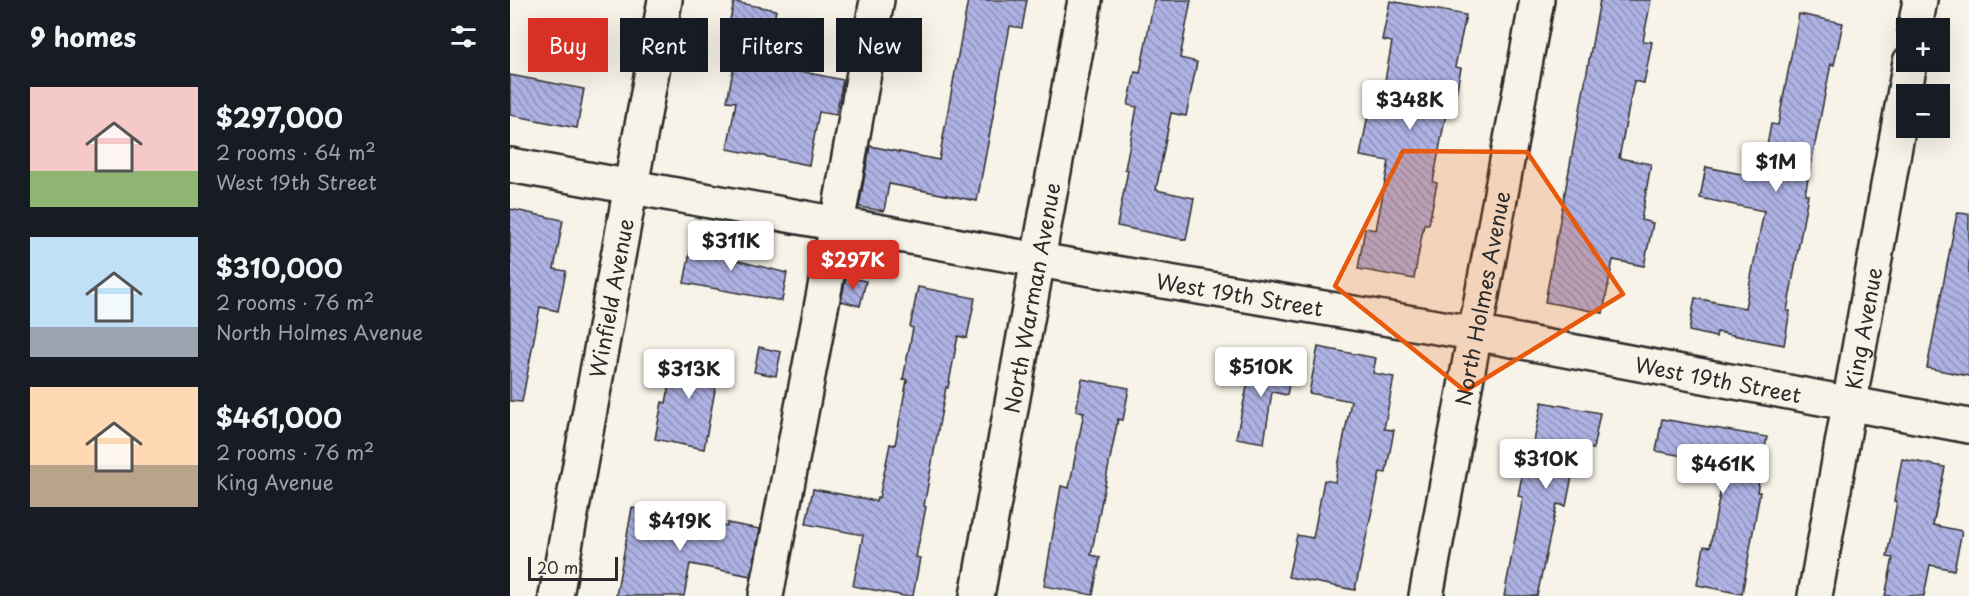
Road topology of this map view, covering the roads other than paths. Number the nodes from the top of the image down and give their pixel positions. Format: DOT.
graph roads {
  1 [pos="665,0"];
  2 [pos="877,0"];
  3 [pos="1085,0"];
  4 [pos="1537,0"];
  5 [pos="1920,0"];
  6 [pos="1917,18"];
  7 [pos="1908,72"];
  8 [pos="510,165"];
  9 [pos="631,187"];
  10 [pos="837,224"];
  11 [pos="1038,260"];
  12 [pos="1475,334"];
  13 [pos="1850,403"];
  14 [pos="1969,426"];
  15 [pos="556,596"];
  16 [pos="766,596"];
  17 [pos="977,596"];
  18 [pos="1426,596"];
  19 [pos="1815,596"];
  1 -- 9 [label="street, Winfield Avenue"];
  2 -- 10 [label="street"];
  3 -- 11 [label="street, North Warman Avenue"];
  4 -- 12 [label="street, North Holmes Avenue"];
  5 -- 6 [label="street"];
  7 -- 13 [label="street, King Avenue"];
  8 -- 9 [label="street, West 19th Street"];
  9 -- 10 [label="street, West 19th Street"];
  9 -- 15 [label="street, Winfield Avenue"];
  10 -- 11 [label="street, West 19th Street"];
  10 -- 16 [label="street"];
  11 -- 12 [label="street, West 19th Street"];
  11 -- 17 [label="street, North Warman Avenue"];
  12 -- 13 [label="street, West 19th Street"];
  12 -- 18 [label="street, North Holmes Avenue"];
  13 -- 14 [label="street, West 19th Street"];
  13 -- 19 [label="street, King Avenue"];
}
